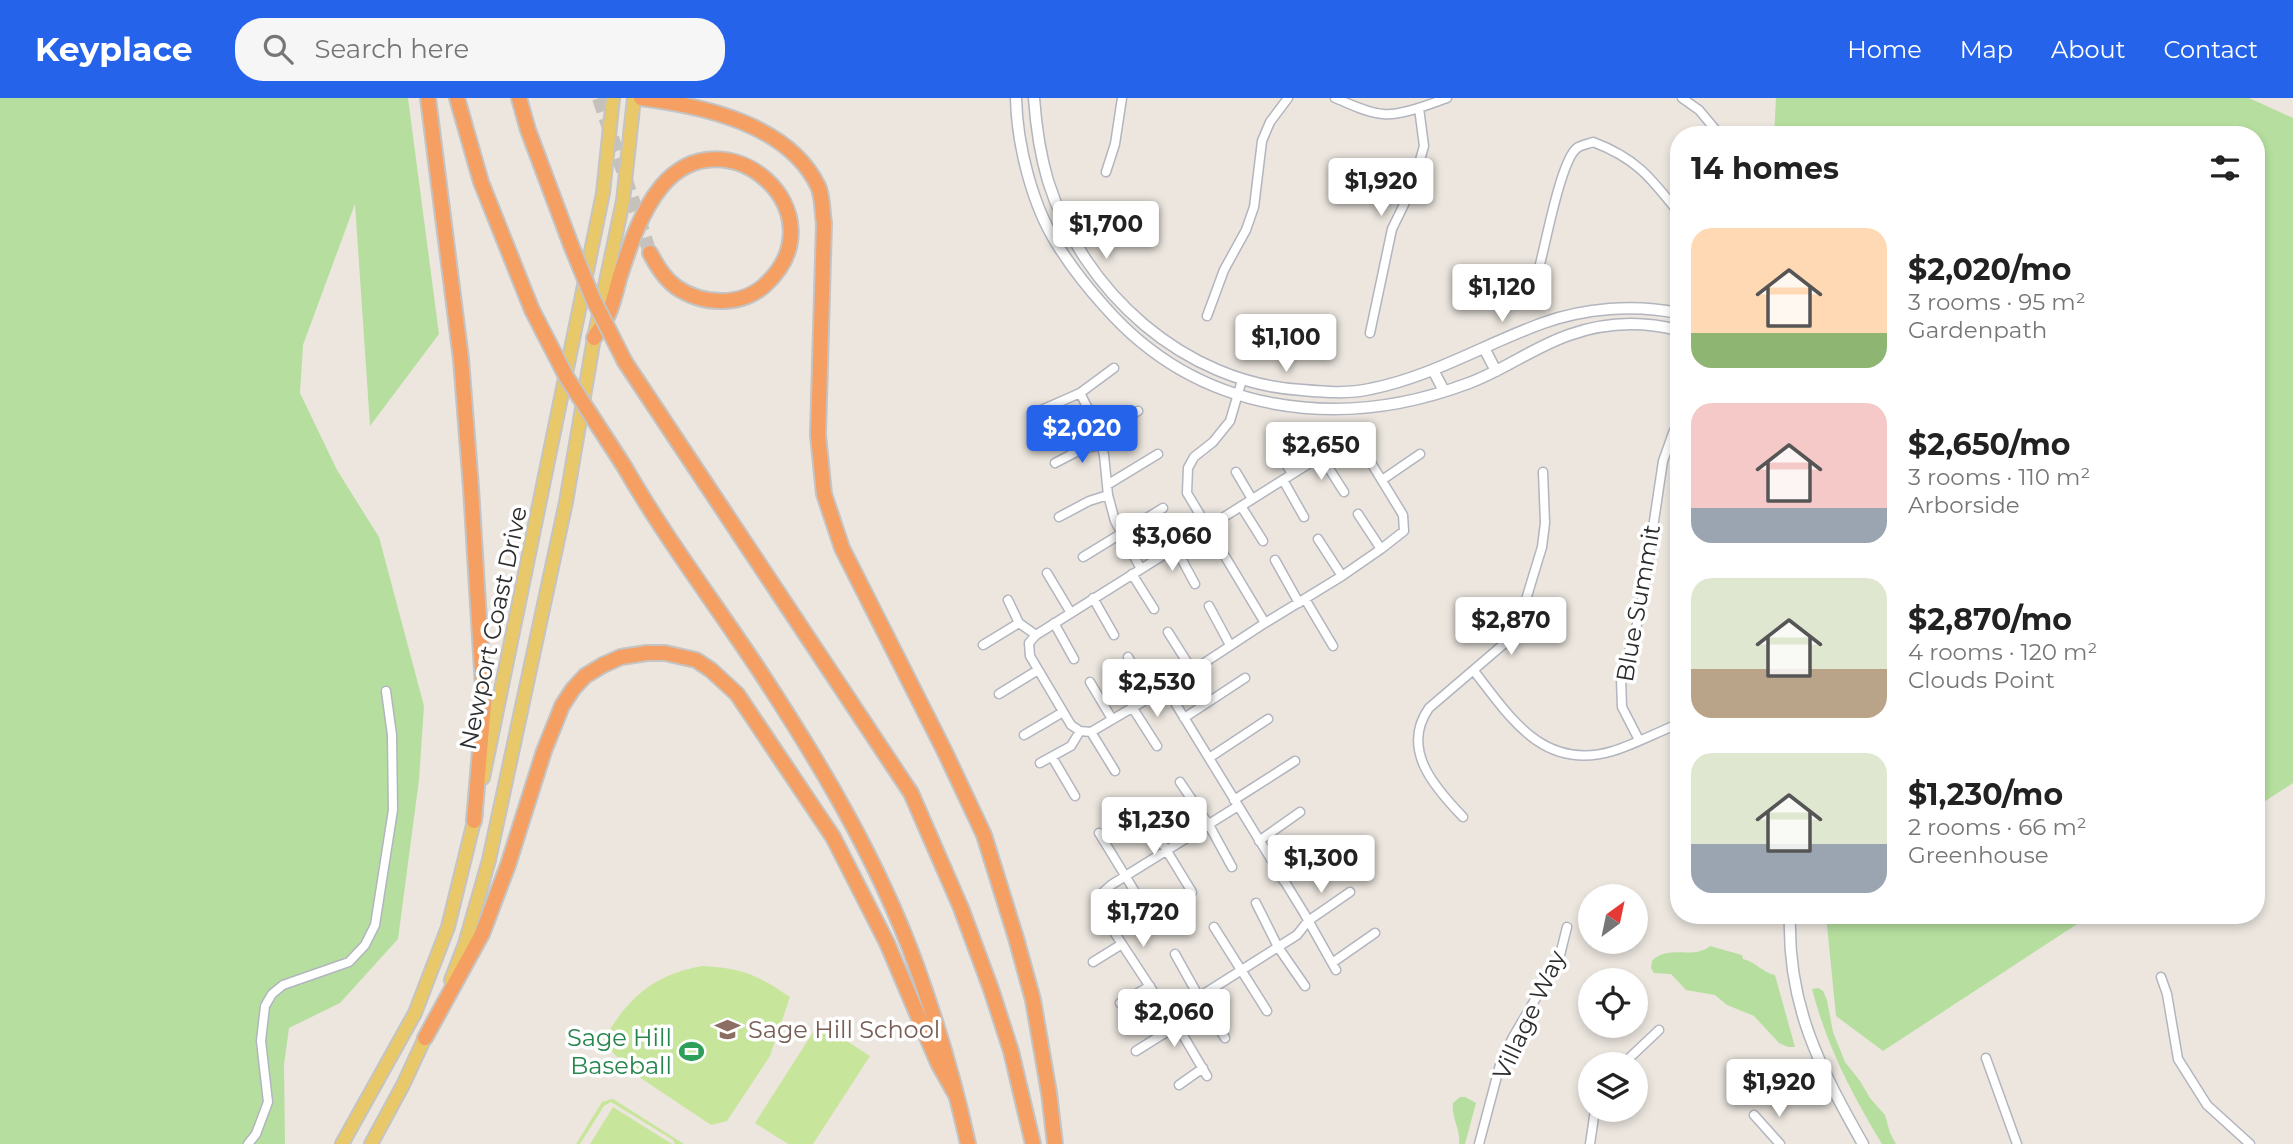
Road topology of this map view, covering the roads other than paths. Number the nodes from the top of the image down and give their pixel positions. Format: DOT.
graph roads {
  1 [pos="428,98"];
  2 [pos="457,98"];
  3 [pos="519,98"];
  4 [pos="613,98"];
  5 [pos="634,98"];
  6 [pos="641,98"];
  7 [pos="1016,98"];
  8 [pos="1034,98"];
  9 [pos="1122,98"];
  10 [pos="1288,98"];
  11 [pos="1335,98"];
  12 [pos="1447,98"];
  13 [pos="1682,98"];
  14 [pos="1419,108"];
  15 [pos="1712,126"];
  16 [pos="1106,172"];
  17 [pos="1670,202"];
  18 [pos="650,253"];
  19 [pos="1540,264"];
  20 [pos="1670,312"];
  21 [pos="1207,316"];
  22 [pos="1670,329"];
  23 [pos="1370,332"];
  24 [pos="594,338"];
  25 [pos="1483,348"];
  26 [pos="1114,368"];
  27 [pos="1433,370"];
  28 [pos="1496,371"];
  29 [pos="1242,380"];
  30 [pos="1444,391"];
  31 [pos="1080,393"];
  32 [pos="1237,396"];
  33 [pos="1139,411"];
  34 [pos="1037,412"];
  35 [pos="1099,433"];
  36 [pos="1670,439"];
  37 [pos="1101,444"];
  38 [pos="1276,450"];
  39 [pos="1158,454"];
  40 [pos="1420,454"];
  41 [pos="1321,456"];
  42 [pos="1055,463"];
  43 [pos="1236,472"];
  44 [pos="1543,472"];
  45 [pos="1292,474"];
  46 [pos="1283,480"];
  47 [pos="1382,480"];
  48 [pos="1107,485"];
  49 [pos="1344,492"];
  50 [pos="1108,495"];
  51 [pos="1252,499"];
  52 [pos="1241,506"];
  53 [pos="1163,508"];
  54 [pos="1358,514"];
  55 [pos="1059,517"];
  56 [pos="1304,517"];
  57 [pos="1207,526"];
  58 [pos="1121,533"];
  59 [pos="1318,539"];
  60 [pos="1264,541"];
  61 [pos="1175,547"];
  62 [pos="1381,550"];
  63 [pos="1083,557"];
  64 [pos="1275,560"];
  65 [pos="1137,571"];
  66 [pos="1048,573"];
  67 [pos="1342,576"];
  68 [pos="1195,584"];
  69 [pos="1093,598"];
  70 [pos="1008,600"];
  71 [pos="1302,601"];
  72 [pos="1209,606"];
  73 [pos="1154,609"];
  74 [pos="1071,612"];
  75 [pos="1019,623"];
  76 [pos="1054,623"];
  77 [pos="1265,623"];
  78 [pos="1168,632"];
  79 [pos="1036,635"];
  80 [pos="1114,635"];
  81 [pos="982,645"];
  82 [pos="1230,645"];
  83 [pos="1333,646"];
  84 [pos="1128,657"];
  85 [pos="1074,659"];
  86 [pos="1038,670"];
  87 [pos="1192,670"];
  88 [pos="1474,671"];
  89 [pos="1245,678"];
  90 [pos="1090,682"];
  91 [pos="1166,688"];
  92 [pos="386,691"];
  93 [pos="999,694"];
  94 [pos="1150,697"];
  95 [pos="1132,707"];
  96 [pos="1063,712"];
  97 [pos="1184,718"];
  98 [pos="1112,719"];
  99 [pos="1268,719"];
  100 [pos="1670,727"];
  101 [pos="1080,731"];
  102 [pos="1091,732"];
  103 [pos="1024,735"];
  104 [pos="1639,740"];
  105 [pos="1157,746"];
  106 [pos="1052,757"];
  107 [pos="1209,758"];
  108 [pos="1295,761"];
  109 [pos="1040,763"];
  110 [pos="1115,771"];
  111 [pos="1180,782"];
  112 [pos="1075,796"];
  113 [pos="1236,803"];
  114 [pos="1140,807"];
  115 [pos="1300,812"];
  116 [pos="1463,817"];
  117 [pos="474,821"];
  118 [pos="1209,825"];
  119 [pos="1099,833"];
  120 [pos="1259,841"];
  121 [pos="1167,851"];
  122 [pos="1325,853"];
  123 [pos="1231,867"];
  124 [pos="1126,876"];
  125 [pos="1283,880"];
  126 [pos="1192,892"];
  127 [pos="1350,892"];
  128 [pos="1256,903"];
  129 [pos="1151,918"];
  130 [pos="1308,921"];
  131 [pos="1790,924"];
  132 [pos="1214,927"];
  133 [pos="1567,927"];
  134 [pos="1375,933"];
  135 [pos="1122,944"];
  136 [pos="1278,947"];
  137 [pos="1175,954"];
  138 [pos="1093,962"];
  139 [pos="1239,970"];
  140 [pos="2161,977"];
  141 [pos="1150,986"];
  142 [pos="1305,986"];
  143 [pos="1199,997"];
  144 [pos="1120,1003"];
  145 [pos="1170,1008"];
  146 [pos="1267,1011"];
  147 [pos="1179,1024"];
  148 [pos="1659,1030"];
  149 [pos="425,1038"];
  150 [pos="1225,1038"];
  151 [pos="1136,1051"];
  152 [pos="1636,1052"];
  153 [pos="1986,1058"];
  154 [pos="1179,1086"];
  155 [pos="956,1095"];
  156 [pos="1754,1115"];
  157 [pos="1593,1122"];
  158 [pos="248,1144"];
  159 [pos="342,1144"];
  160 [pos="371,1144"];
  161 [pos="968,1144"];
  162 [pos="1033,1144"];
  163 [pos="1055,1144"];
  164 [pos="1479,1144"];
  165 [pos="1590,1144"];
  166 [pos="1780,1144"];
  167 [pos="1863,1144"];
  168 [pos="2017,1144"];
  169 [pos="2250,1144"];
  1 -- 117 [label="highway"];
  2 -- 155 [label="highway, bridge"];
  3 -- 162 [label="highway, bridge"];
  4 -- 117 [label="main road, Newport Coast Drive"];
  5 -- 24 [label="main road, Newport Coast Drive"];
  6 -- 163 [label="highway"];
  7 -- 32 [label="street"];
  8 -- 29 [label="street"];
  9 -- 16 [label="street"];
  10 -- 21 [label="street"];
  11 -- 14 [label="street"];
  12 -- 14 [label="street"];
  13 -- 15 [label="street"];
  14 -- 23 [label="street"];
  17 -- 19 [label="street"];
  18 -- 24 [label="highway"];
  20 -- 25 [label="street"];
  22 -- 28 [label="street"];
  24 -- 149 [label="main road, Newport Coast Drive"];
  25 -- 27 [label="street"];
  25 -- 28 [label="street"];
  26 -- 31 [label="street"];
  27 -- 29 [label="street"];
  27 -- 30 [label="street"];
  28 -- 30 [label="street"];
  29 -- 32 [label="street"];
  30 -- 32 [label="street"];
  31 -- 34 [label="street"];
  31 -- 35 [label="street"];
  32 -- 57 [label="street"];
  33 -- 35 [label="street"];
  35 -- 37 [label="street"];
  36 -- 104 [label="street, Blue Summit"];
  37 -- 42 [label="street"];
  37 -- 48 [label="street"];
  38 -- 45 [label="street"];
  39 -- 48 [label="street"];
  40 -- 47 [label="street"];
  41 -- 45 [label="street"];
  41 -- 47 [label="street"];
  41 -- 49 [label="street"];
  43 -- 51 [label="street"];
  44 -- 88 [label="street"];
  45 -- 46 [label="street"];
  46 -- 51 [label="street"];
  46 -- 56 [label="street"];
  47 -- 62 [label="street"];
  48 -- 50 [label="street"];
  50 -- 55 [label="street"];
  50 -- 58 [label="street"];
  51 -- 52 [label="street"];
  52 -- 57 [label="street"];
  52 -- 60 [label="street"];
  53 -- 58 [label="street"];
  54 -- 62 [label="street"];
  57 -- 61 [label="street"];
  57 -- 77 [label="street"];
  58 -- 63 [label="street"];
  58 -- 65 [label="street"];
  59 -- 67 [label="street"];
  61 -- 65 [label="street"];
  61 -- 68 [label="street"];
  62 -- 67 [label="street"];
  64 -- 71 [label="street"];
  65 -- 69 [label="street"];
  65 -- 73 [label="street"];
  66 -- 74 [label="street"];
  67 -- 71 [label="street"];
  69 -- 74 [label="street"];
  69 -- 80 [label="street"];
  70 -- 75 [label="street"];
  71 -- 77 [label="street"];
  71 -- 83 [label="street"];
  72 -- 82 [label="street"];
  74 -- 76 [label="street"];
  75 -- 79 [label="street"];
  75 -- 81 [label="street"];
  76 -- 79 [label="street"];
  76 -- 85 [label="street"];
  77 -- 82 [label="street"];
  78 -- 87 [label="street"];
  79 -- 86 [label="street"];
  82 -- 87 [label="street"];
  84 -- 94 [label="street"];
  86 -- 93 [label="street"];
  86 -- 96 [label="street"];
  87 -- 91 [label="street"];
  88 -- 104 [label="street"];
  88 -- 116 [label="street"];
  89 -- 97 [label="street"];
  90 -- 98 [label="street"];
  91 -- 94 [label="street"];
  91 -- 97 [label="street"];
  92 -- 158 [label="street"];
  94 -- 95 [label="street"];
  95 -- 98 [label="street"];
  95 -- 105 [label="street"];
  96 -- 101 [label="street"];
  96 -- 103 [label="street"];
  97 -- 107 [label="street"];
  98 -- 102 [label="street"];
  99 -- 107 [label="street"];
  100 -- 104 [label="street"];
  101 -- 102 [label="street"];
  101 -- 106 [label="street"];
  102 -- 110 [label="street"];
  106 -- 109 [label="street"];
  106 -- 112 [label="street"];
  107 -- 113 [label="street"];
  108 -- 113 [label="street"];
  111 -- 118 [label="street"];
  113 -- 118 [label="street"];
  113 -- 120 [label="street"];
  114 -- 121 [label="street"];
  115 -- 120 [label="street"];
  117 -- 159 [label="main road, Newport Coast Drive"];
  118 -- 121 [label="street"];
  118 -- 123 [label="street"];
  119 -- 124 [label="street"];
  120 -- 125 [label="street"];
  121 -- 124 [label="street"];
  121 -- 126 [label="street"];
  122 -- 125 [label="street"];
  124 -- 129 [label="street"];
  124 -- 135 [label="street"];
  125 -- 130 [label="street"];
  127 -- 130 [label="street"];
  128 -- 136 [label="street"];
  130 -- 134 [label="street"];
  130 -- 136 [label="street"];
  131 -- 167 [label="street"];
  132 -- 139 [label="street"];
  133 -- 164 [label="street, Village Way"];
  135 -- 138 [label="street"];
  135 -- 141 [label="street"];
  136 -- 139 [label="street"];
  136 -- 142 [label="street"];
  137 -- 143 [label="street"];
  139 -- 143 [label="street"];
  139 -- 146 [label="street"];
  140 -- 169 [label="street"];
  141 -- 144 [label="street"];
  141 -- 145 [label="street"];
  143 -- 145 [label="street"];
  143 -- 150 [label="street"];
  145 -- 147 [label="street"];
  147 -- 151 [label="street"];
  147 -- 154 [label="street"];
  148 -- 152 [label="street"];
  149 -- 155 [label="highway"];
  149 -- 160 [label="main road, Newport Coast Drive"];
  153 -- 168 [label="street"];
  155 -- 161 [label="highway"];
  156 -- 166 [label="street"];
  157 -- 165 [label="street"];
}
